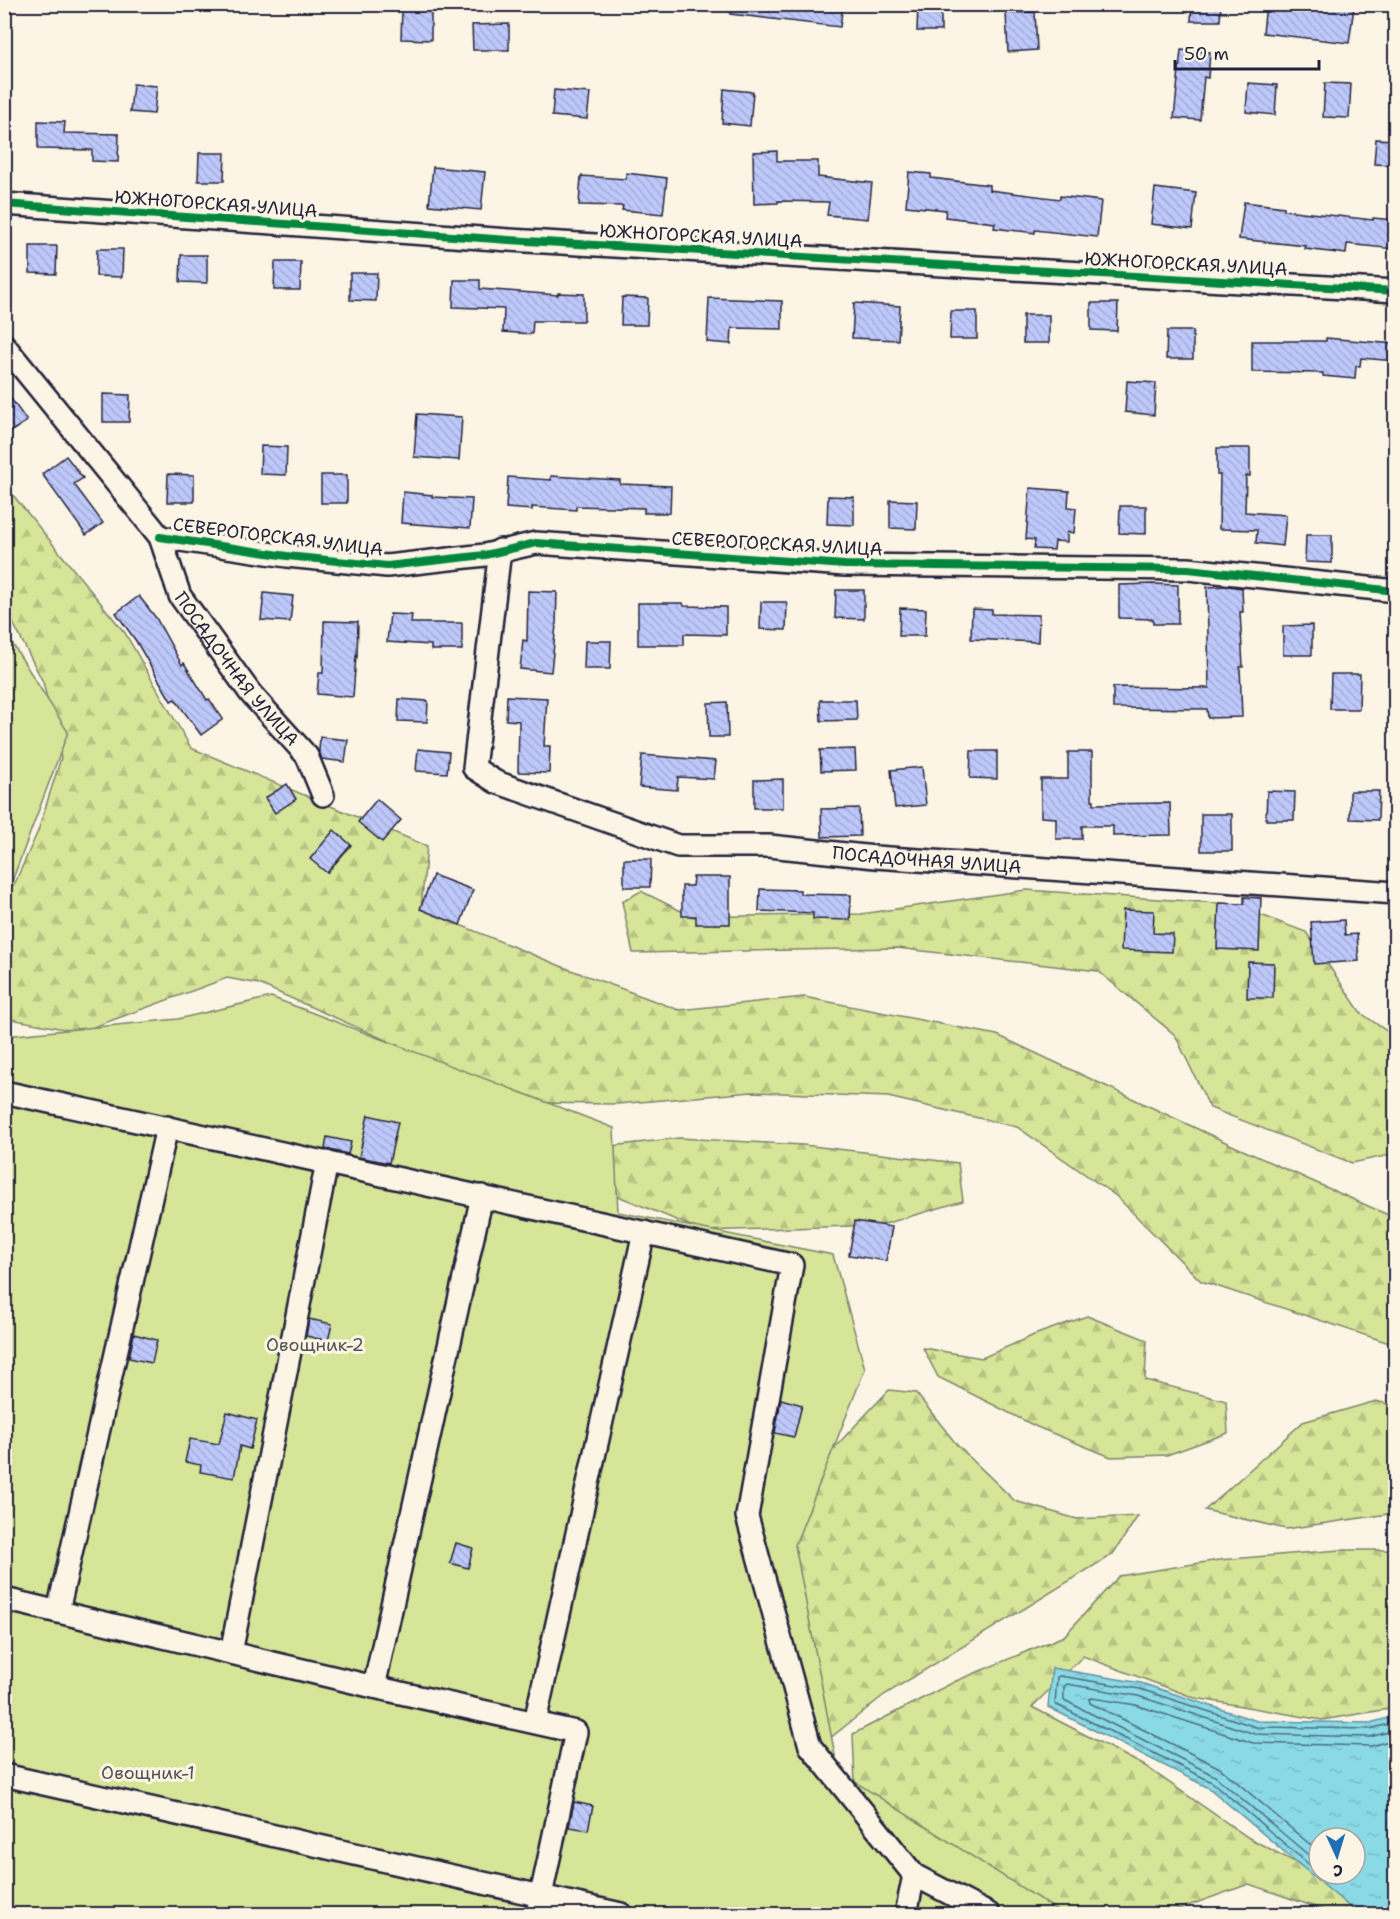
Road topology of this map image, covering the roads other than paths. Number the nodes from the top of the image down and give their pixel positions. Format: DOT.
graph roads {
  1 [pos="4,204"];
  2 [pos="1395,291"];
  3 [pos="4,345"];
  4 [pos="160,537"];
  5 [pos="500,550"];
  6 [pos="1395,591"];
  7 [pos="323,795"];
  8 [pos="1395,893"];
  9 [pos="5,1093"];
  10 [pos="167,1127"];
  11 [pos="327,1162"];
  12 [pos="482,1196"];
  13 [pos="644,1232"];
  14 [pos="4,1599"];
  15 [pos="58,1611"];
  16 [pos="231,1653"];
  17 [pos="374,1688"];
  18 [pos="535,1722"];
  19 [pos="4,1775"];
  20 [pos="914,1875"];
  21 [pos="539,1905"];
  22 [pos="621,1914"];
  23 [pos="906,1914"];
  24 [pos="989,1914"];
  1 -- 2 [label="street, ЮЖНОГОРСКАЯ УЛИЦА"];
  3 -- 4 [label="street, СЕВЕРОГОРСКАЯ УЛИЦА"];
  4 -- 5 [label="street, СЕВЕРОГОРСКАЯ УЛИЦА"];
  4 -- 7 [label="street, ПОСАДОЧНАЯ УЛИЦА"];
  5 -- 6 [label="street, СЕВЕРОГОРСКАЯ УЛИЦА"];
  5 -- 8 [label="street, ПОСАДОЧНАЯ УЛИЦА"];
  9 -- 10 [label="street"];
  10 -- 11 [label="street"];
  10 -- 15 [label="street"];
  11 -- 12 [label="street"];
  11 -- 16 [label="street"];
  12 -- 13 [label="street"];
  12 -- 17 [label="street"];
  13 -- 18 [label="street"];
  13 -- 20 [label="street"];
  14 -- 15 [label="street"];
  15 -- 16 [label="street"];
  16 -- 17 [label="street"];
  17 -- 18 [label="street"];
  18 -- 21 [label="street"];
  19 -- 21 [label="street"];
  20 -- 23 [label="street"];
  20 -- 24 [label="street"];
  21 -- 22 [label="street"];
}
